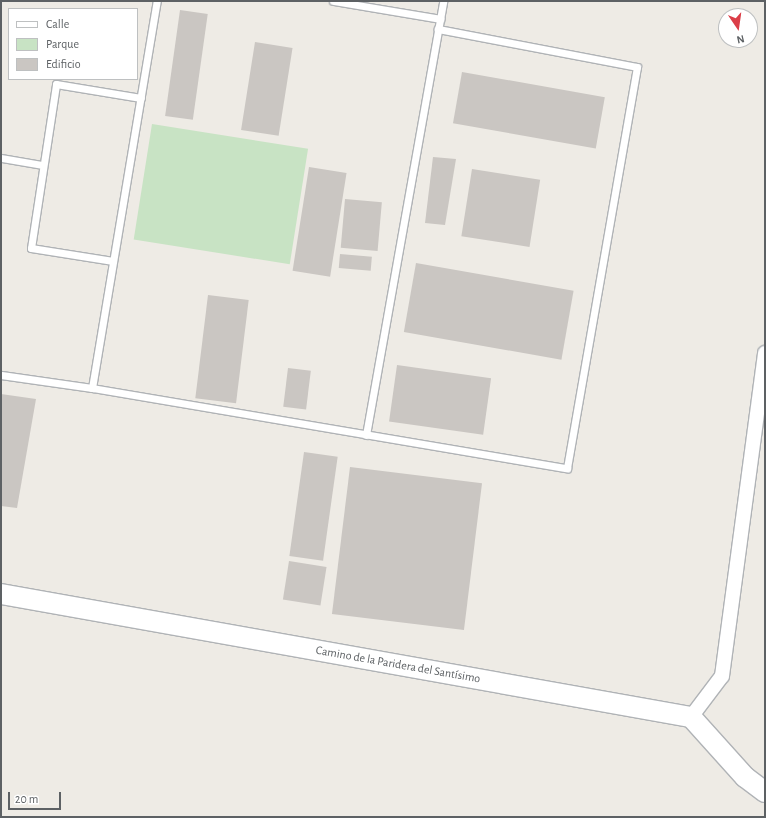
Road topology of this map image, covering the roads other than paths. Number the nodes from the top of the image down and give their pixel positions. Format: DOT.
graph roads {
  1 [pos="157,1"];
  2 [pos="333,1"];
  3 [pos="443,1"];
  4 [pos="440,19"];
  5 [pos="438,29"];
  6 [pos="141,98"];
  7 [pos="1,158"];
  8 [pos="42,165"];
  9 [pos="113,261"];
  10 [pos="765,353"];
  11 [pos="1,375"];
  12 [pos="92,388"];
  13 [pos="366,435"];
  14 [pos="1,594"];
  15 [pos="691,717"];
  16 [pos="765,792"];
  1 -- 6 [label="lane"];
  2 -- 4 [label="lane"];
  3 -- 4 [label="lane"];
  4 -- 5 [label="lane"];
  5 -- 13 [label="lane"];
  5 -- 13 [label="lane"];
  6 -- 8 [label="lane"];
  6 -- 9 [label="lane"];
  7 -- 8 [label="lane"];
  8 -- 9 [label="lane"];
  9 -- 12 [label="lane"];
  10 -- 15 [label="street"];
  11 -- 12 [label="lane"];
  12 -- 13 [label="lane"];
  14 -- 15 [label="street, Camino de la Paridera del Santísimo"];
  15 -- 16 [label="street"];
}
